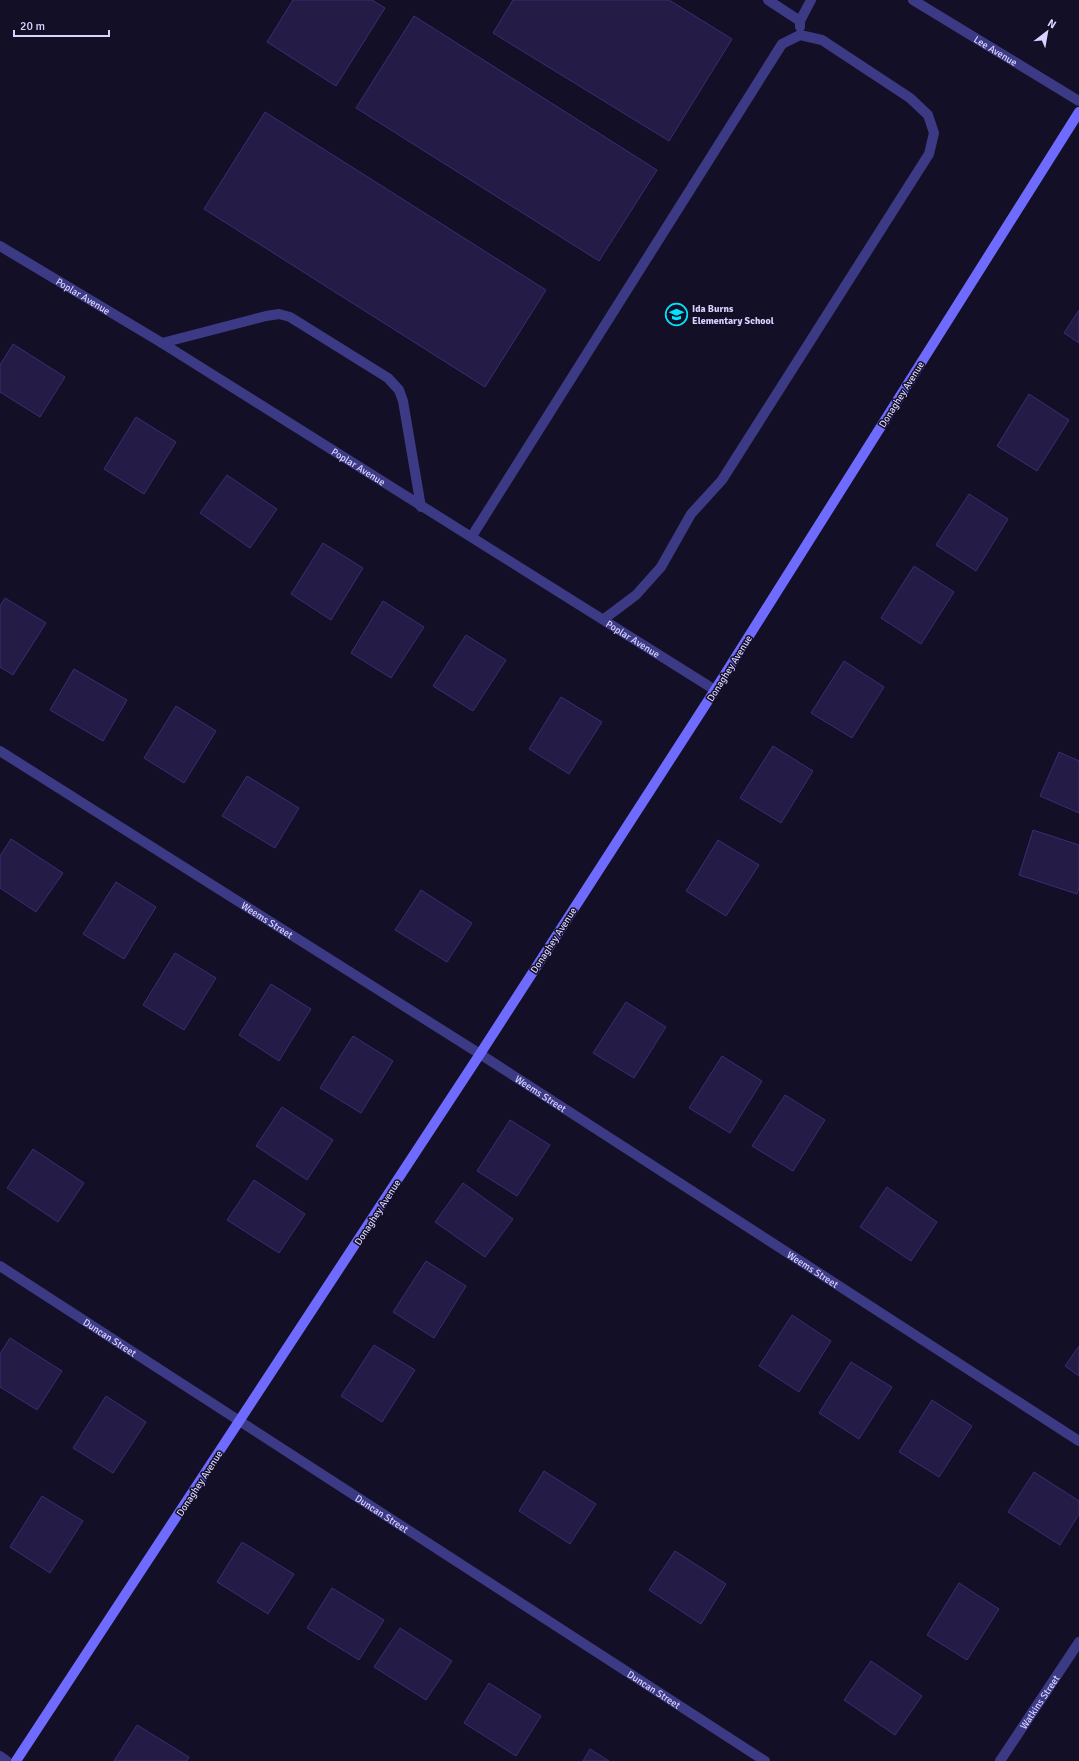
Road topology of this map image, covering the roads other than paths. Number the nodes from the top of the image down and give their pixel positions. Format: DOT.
graph roads {
  1 [pos="768,0"];
  2 [pos="811,0"];
  3 [pos="913,0"];
  4 [pos="800,21"];
  5 [pos="800,34"];
  6 [pos="1079,101"];
  7 [pos="1079,112"];
  8 [pos="0,246"];
  9 [pos="162,343"];
  10 [pos="421,507"];
  11 [pos="472,536"];
  12 [pos="604,620"];
  13 [pos="715,690"];
  14 [pos="0,751"];
  15 [pos="480,1054"];
  16 [pos="0,1266"];
  17 [pos="240,1421"];
  18 [pos="1079,1441"];
  19 [pos="1079,1642"];
  20 [pos="0,1756"];
  21 [pos="7,1761"];
  22 [pos="16,1761"];
  23 [pos="765,1761"];
  24 [pos="1000,1761"];
  1 -- 4 [label="street"];
  2 -- 4 [label="street"];
  3 -- 6 [label="street, Lee Avenue"];
  4 -- 5 [label="street"];
  5 -- 11 [label="street"];
  5 -- 12 [label="street"];
  7 -- 13 [label="street, Donaghey Avenue"];
  8 -- 9 [label="street, Poplar Avenue"];
  9 -- 10 [label="street, Poplar Avenue"];
  9 -- 10 [label="street"];
  10 -- 11 [label="street, Poplar Avenue"];
  11 -- 12 [label="street, Poplar Avenue"];
  12 -- 13 [label="street, Poplar Avenue"];
  13 -- 15 [label="street, Donaghey Avenue"];
  14 -- 15 [label="street, Weems Street"];
  15 -- 17 [label="street, Donaghey Avenue"];
  15 -- 18 [label="street, Weems Street"];
  16 -- 17 [label="street, Duncan Street"];
  17 -- 22 [label="street, Donaghey Avenue"];
  17 -- 23 [label="street, Duncan Street"];
  19 -- 24 [label="street, Watkins Street"];
  20 -- 21 [label="street"];
}
